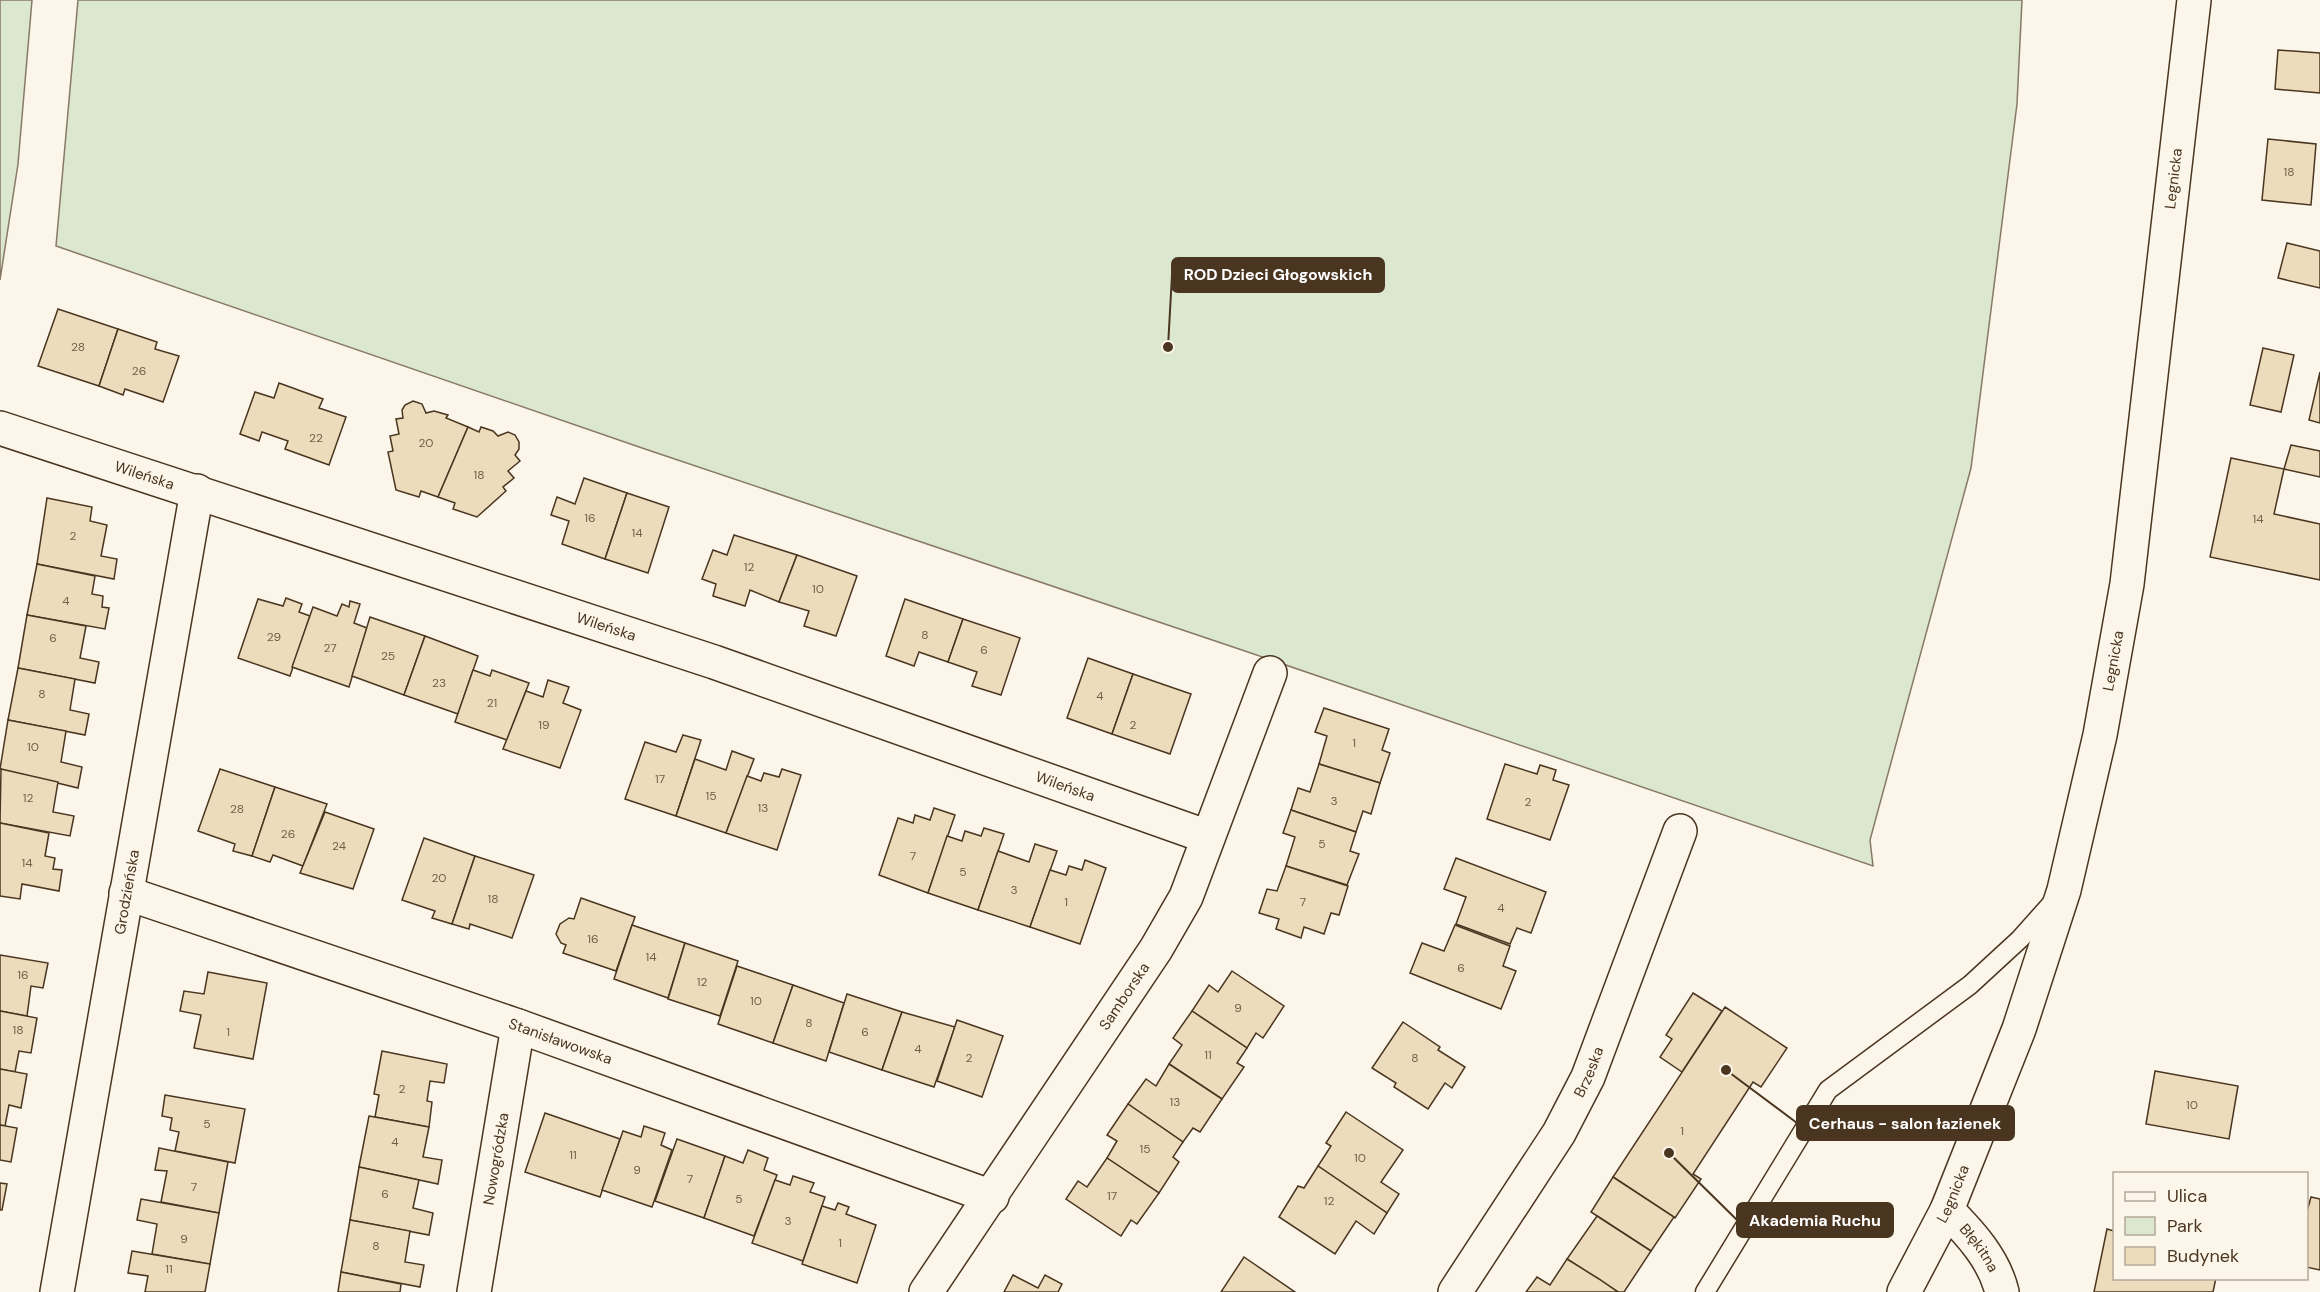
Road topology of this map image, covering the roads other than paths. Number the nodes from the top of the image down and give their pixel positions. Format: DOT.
graph roads {
  1 [pos="2194,0"];
  2 [pos="0,428"];
  3 [pos="197,491"];
  4 [pos="1270,673"];
  5 [pos="1680,831"];
  6 [pos="1208,837"];
  7 [pos="2064,890"];
  8 [pos="126,893"];
  9 [pos="518,1026"];
  10 [pos="992,1197"];
  11 [pos="1947,1210"];
  12 [pos="57,1292"];
  13 [pos="474,1292"];
  14 [pos="926,1292"];
  15 [pos="1455,1292"];
  16 [pos="1706,1292"];
  17 [pos="1905,1292"];
  18 [pos="2002,1292"];
  1 -- 7 [label="street, Legnicka"];
  2 -- 3 [label="street, Wileńska"];
  3 -- 6 [label="street, Wileńska"];
  3 -- 8 [label="street, Grodzieńska"];
  4 -- 6 [label="street, Samborska"];
  5 -- 15 [label="street, Brzeska"];
  6 -- 10 [label="street, Samborska"];
  7 -- 11 [label="street, Legnicka"];
  7 -- 16 [label="lane"];
  8 -- 9 [label="street, Stanisławowska"];
  8 -- 12 [label="street, Grodzieńska"];
  9 -- 10 [label="street, Stanisławowska"];
  9 -- 13 [label="street, Nowogródzka"];
  10 -- 14 [label="street, Samborska"];
  11 -- 17 [label="street, Legnicka"];
  11 -- 18 [label="street, Błękitna"];
}
